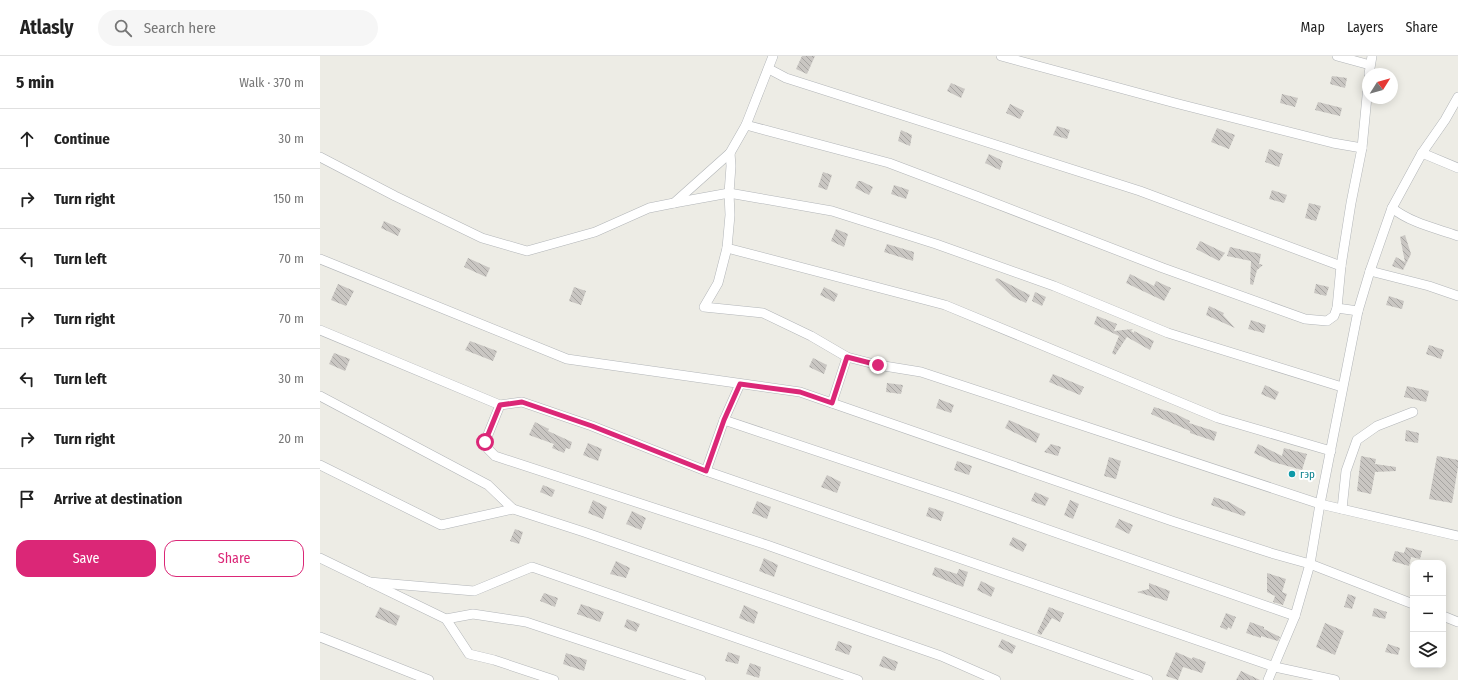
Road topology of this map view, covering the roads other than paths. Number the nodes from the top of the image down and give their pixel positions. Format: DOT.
graph roads {
  1 [pos="773,56"];
  2 [pos="1001,56"];
  3 [pos="1337,56"];
  4 [pos="1371,65"];
  5 [pos="769,69"];
  6 [pos="1458,97"];
  7 [pos="1366,104"];
  8 [pos="746,125"];
  9 [pos="1362,148"];
  10 [pos="730,153"];
  11 [pos="1422,153"];
  12 [pos="320,157"];
  13 [pos="1458,168"];
  14 [pos="729,193"];
  15 [pos="674,203"];
  16 [pos="1392,208"];
  17 [pos="1458,236"];
  18 [pos="727,248"];
  19 [pos="320,259"];
  20 [pos="1341,266"];
  21 [pos="1370,271"];
  22 [pos="1458,296"];
  23 [pos="1337,308"];
  24 [pos="1358,311"];
  25 [pos="320,330"];
  26 [pos="847,357"];
  27 [pos="740,384"];
  28 [pos="1342,387"];
  29 [pos="320,396"];
  30 [pos="832,403"];
  31 [pos="500,405"];
  32 [pos="1413,412"];
  33 [pos="724,420"];
  34 [pos="1331,451"];
  35 [pos="320,465"];
  36 [pos="706,471"];
  37 [pos="1320,504"];
  38 [pos="513,509"];
  39 [pos="1342,510"];
  40 [pos="1458,536"];
  41 [pos="320,558"];
  42 [pos="1310,564"];
  43 [pos="369,582"];
  44 [pos="1410,603"];
  45 [pos="1295,616"];
  46 [pos="1446,617"];
  47 [pos="446,619"];
  48 [pos="1458,622"];
  49 [pos="320,638"];
  50 [pos="1274,668"];
  51 [pos="429,680"];
  52 [pos="554,680"];
  53 [pos="701,680"];
  54 [pos="858,680"];
  55 [pos="996,680"];
  56 [pos="1148,680"];
  57 [pos="1268,680"];
  58 [pos="1336,680"];
  1 -- 5 [label="street"];
  2 -- 9 [label="street"];
  3 -- 4 [label="street"];
  5 -- 8 [label="street"];
  5 -- 20 [label="street"];
  6 -- 11 [label="street"];
  7 -- 9 [label="street"];
  8 -- 10 [label="street"];
  8 -- 23 [label="street"];
  9 -- 20 [label="street"];
  10 -- 14 [label="street"];
  10 -- 15 [label="street"];
  11 -- 13 [label="street"];
  11 -- 16 [label="street"];
  12 -- 15 [label="street"];
  14 -- 15 [label="street"];
  14 -- 18 [label="street"];
  14 -- 28 [label="street"];
  16 -- 17 [label="street"];
  16 -- 21 [label="street"];
  18 -- 26 [label="street"];
  18 -- 34 [label="street"];
  19 -- 27 [label="street"];
  20 -- 23 [label="street"];
  21 -- 22 [label="street"];
  21 -- 24 [label="street"];
  23 -- 24 [label="street"];
  24 -- 28 [label="street"];
  25 -- 31 [label="street"];
  26 -- 30 [label="street"];
  26 -- 37 [label="street"];
  27 -- 30 [label="street"];
  27 -- 33 [label="street"];
  28 -- 34 [label="street"];
  29 -- 38 [label="street"];
  30 -- 42 [label="street"];
  31 -- 36 [label="street"];
  31 -- 56 [label="street"];
  32 -- 39 [label="street"];
  33 -- 36 [label="street"];
  33 -- 45 [label="street"];
  34 -- 37 [label="street"];
  35 -- 38 [label="street"];
  36 -- 50 [label="street"];
  37 -- 39 [label="street"];
  37 -- 42 [label="street"];
  38 -- 55 [label="street"];
  39 -- 40 [label="street"];
  41 -- 43 [label="street"];
  42 -- 44 [label="street"];
  42 -- 45 [label="street"];
  43 -- 47 [label="street"];
  43 -- 54 [label="street"];
  45 -- 50 [label="street"];
  46 -- 48 [label="street"];
  47 -- 52 [label="street"];
  47 -- 53 [label="street"];
  49 -- 51 [label="street"];
  50 -- 57 [label="street"];
  50 -- 58 [label="street"];
}
